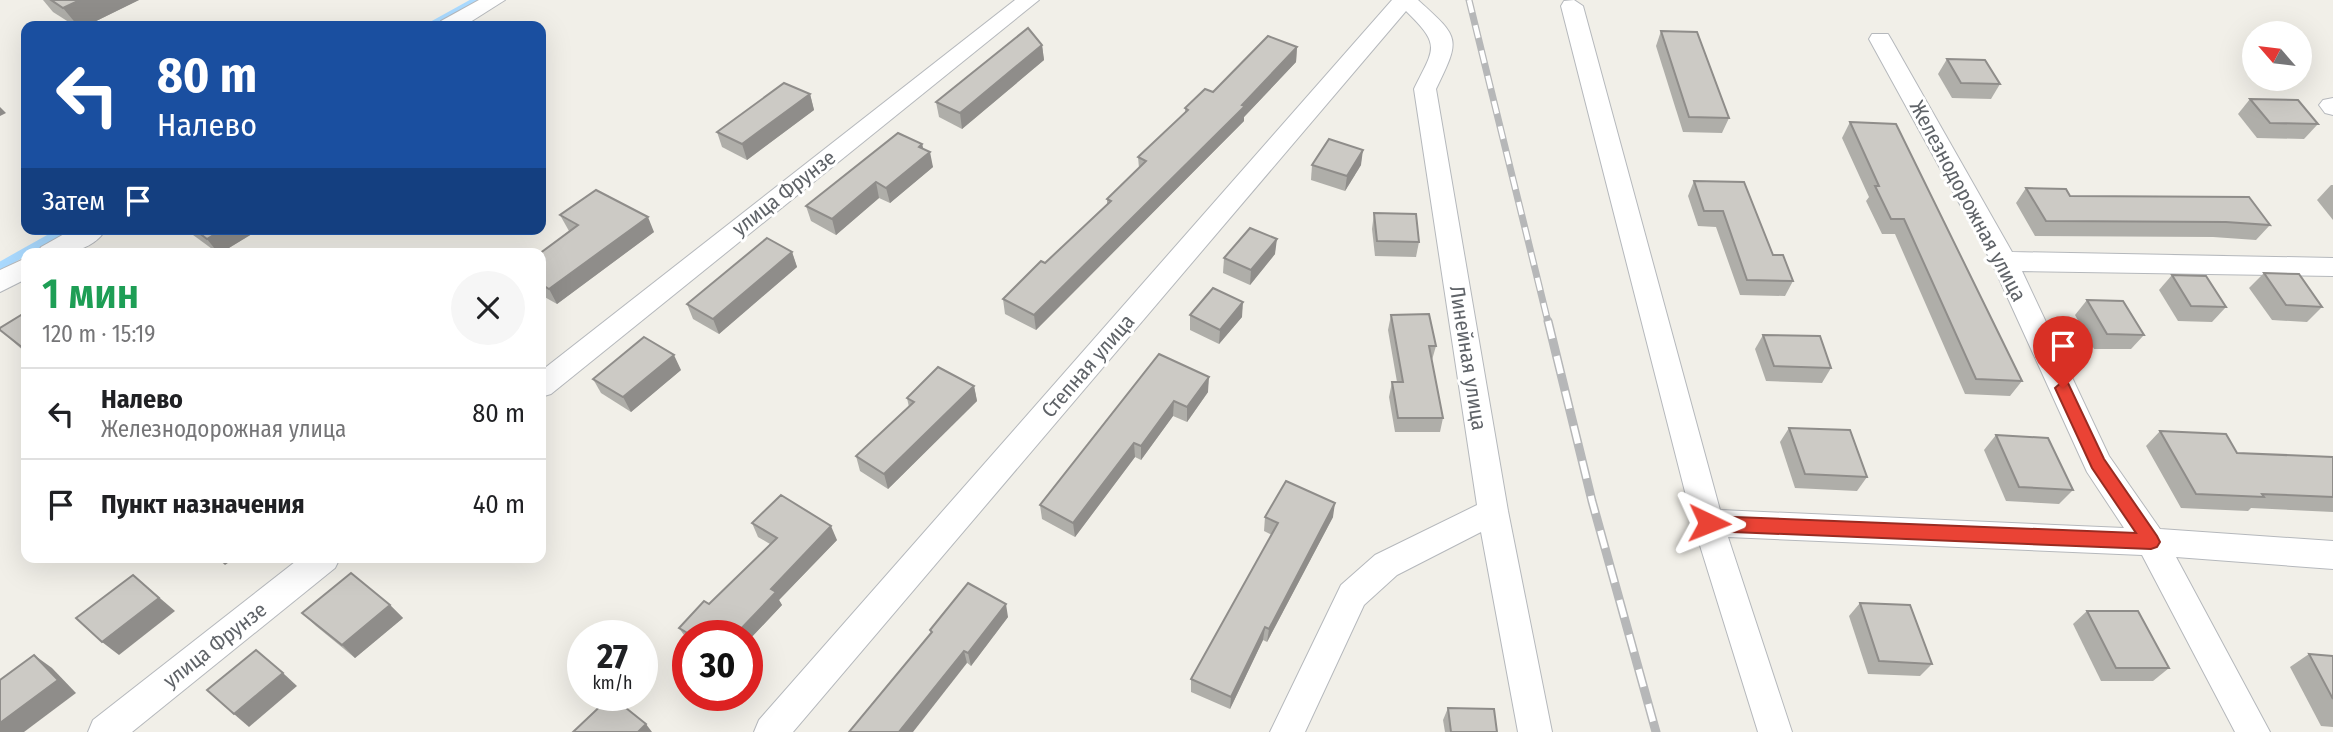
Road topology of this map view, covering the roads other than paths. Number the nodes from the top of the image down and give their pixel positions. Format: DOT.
graph roads {
  1 [pos="494,0"];
  2 [pos="1028,0"];
  3 [pos="1405,0"];
  4 [pos="1572,6"];
  5 [pos="458,21"];
  6 [pos="1880,39"];
  7 [pos="83,235"];
  8 [pos="60,248"];
  9 [pos="2004,261"];
  10 [pos="2333,267"];
  11 [pos="21,270"];
  12 [pos="0,282"];
  13 [pos="546,382"];
  14 [pos="1493,511"];
  15 [pos="1709,523"];
  16 [pos="2151,542"];
  17 [pos="2333,555"];
  18 [pos="318,563"];
  19 [pos="105,732"];
  20 [pos="771,732"];
  21 [pos="1287,732"];
  22 [pos="1535,732"];
  23 [pos="1775,732"];
  24 [pos="2253,732"];
  1 -- 5 [label="street"];
  2 -- 13 [label="street, улица Фрунзе"];
  3 -- 14 [label="street, Линейная улица"];
  3 -- 20 [label="street, Степная улица"];
  4 -- 15 [label="street"];
  6 -- 9 [label="street, Железнодорожная улица"];
  7 -- 8 [label="street"];
  9 -- 10 [label="street"];
  9 -- 16 [label="street, Железнодорожная улица"];
  11 -- 12 [label="street"];
  14 -- 21 [label="street"];
  14 -- 22 [label="street, Линейная улица"];
  15 -- 16 [label="street"];
  15 -- 23 [label="street"];
  16 -- 17 [label="street"];
  16 -- 24 [label="street, Железнодорожная улица"];
  18 -- 19 [label="street, улица Фрунзе"];
}
